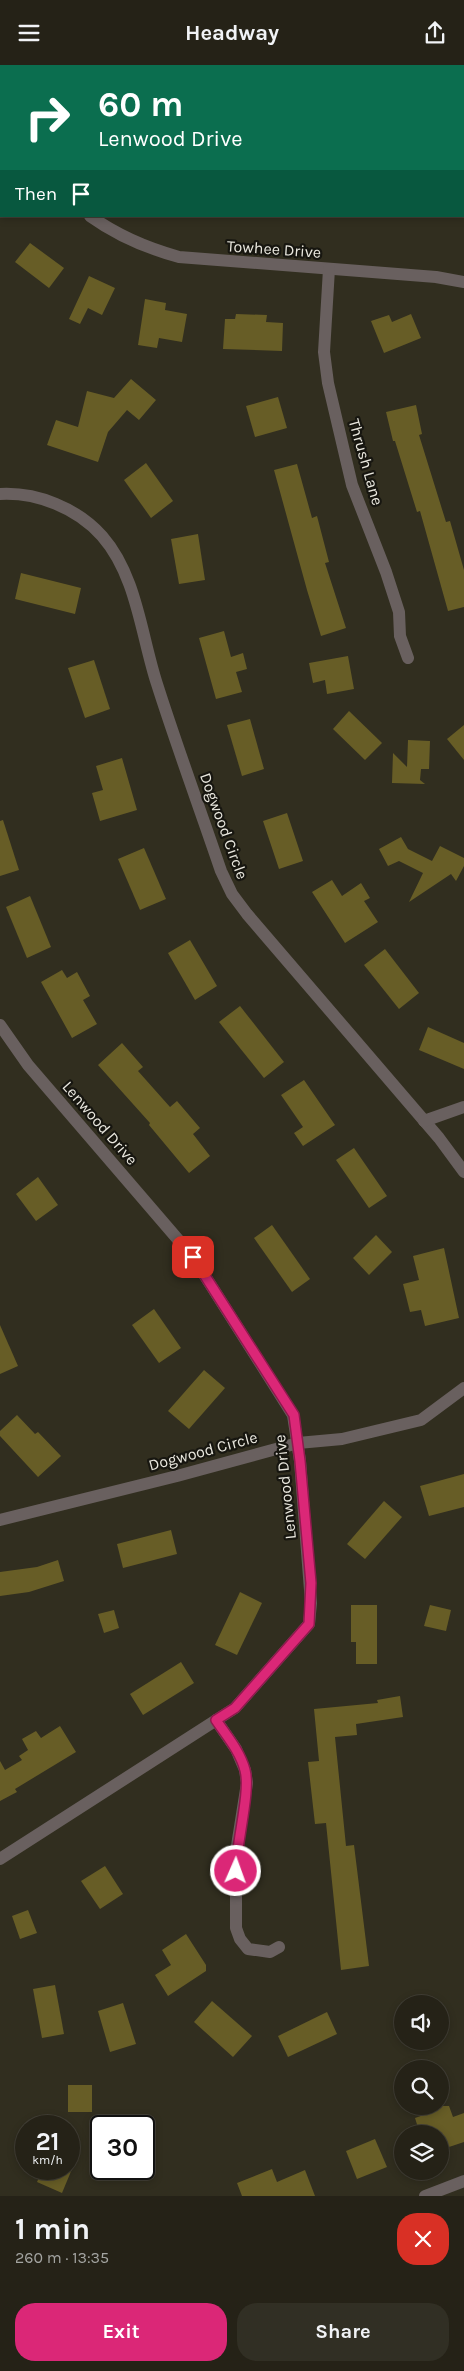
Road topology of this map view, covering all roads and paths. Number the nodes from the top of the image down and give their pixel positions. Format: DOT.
graph roads {
  1 [pos="92,217"];
  2 [pos="329,269"];
  3 [pos="464,282"];
  4 [pos="0,494"];
  5 [pos="408,658"];
  6 [pos="0,1025"];
  7 [pos="464,1107"];
  8 [pos="424,1121"];
  9 [pos="464,1172"];
  10 [pos="464,1388"];
  11 [pos="298,1443"];
  12 [pos="0,1519"];
  13 [pos="216,1720"];
  14 [pos="0,1859"];
  15 [pos="279,1947"];
  16 [pos="464,2181"];
  17 [pos="425,2196"];
  1 -- 2 [label="street, Towhee Drive"];
  2 -- 3 [label="street, Towhee Drive"];
  2 -- 5 [label="street, Thrush Lane"];
  4 -- 8 [label="street, Dogwood Circle"];
  6 -- 11 [label="street, Lenwood Drive"];
  7 -- 8 [label="street"];
  8 -- 9 [label="street, Dogwood Circle"];
  10 -- 11 [label="street, Dogwood Circle"];
  11 -- 12 [label="street, Dogwood Circle"];
  11 -- 13 [label="street, Lenwood Drive"];
  13 -- 14 [label="street, Lenwood Drive"];
  13 -- 15 [label="street"];
  16 -- 17 [label="street"];
}
